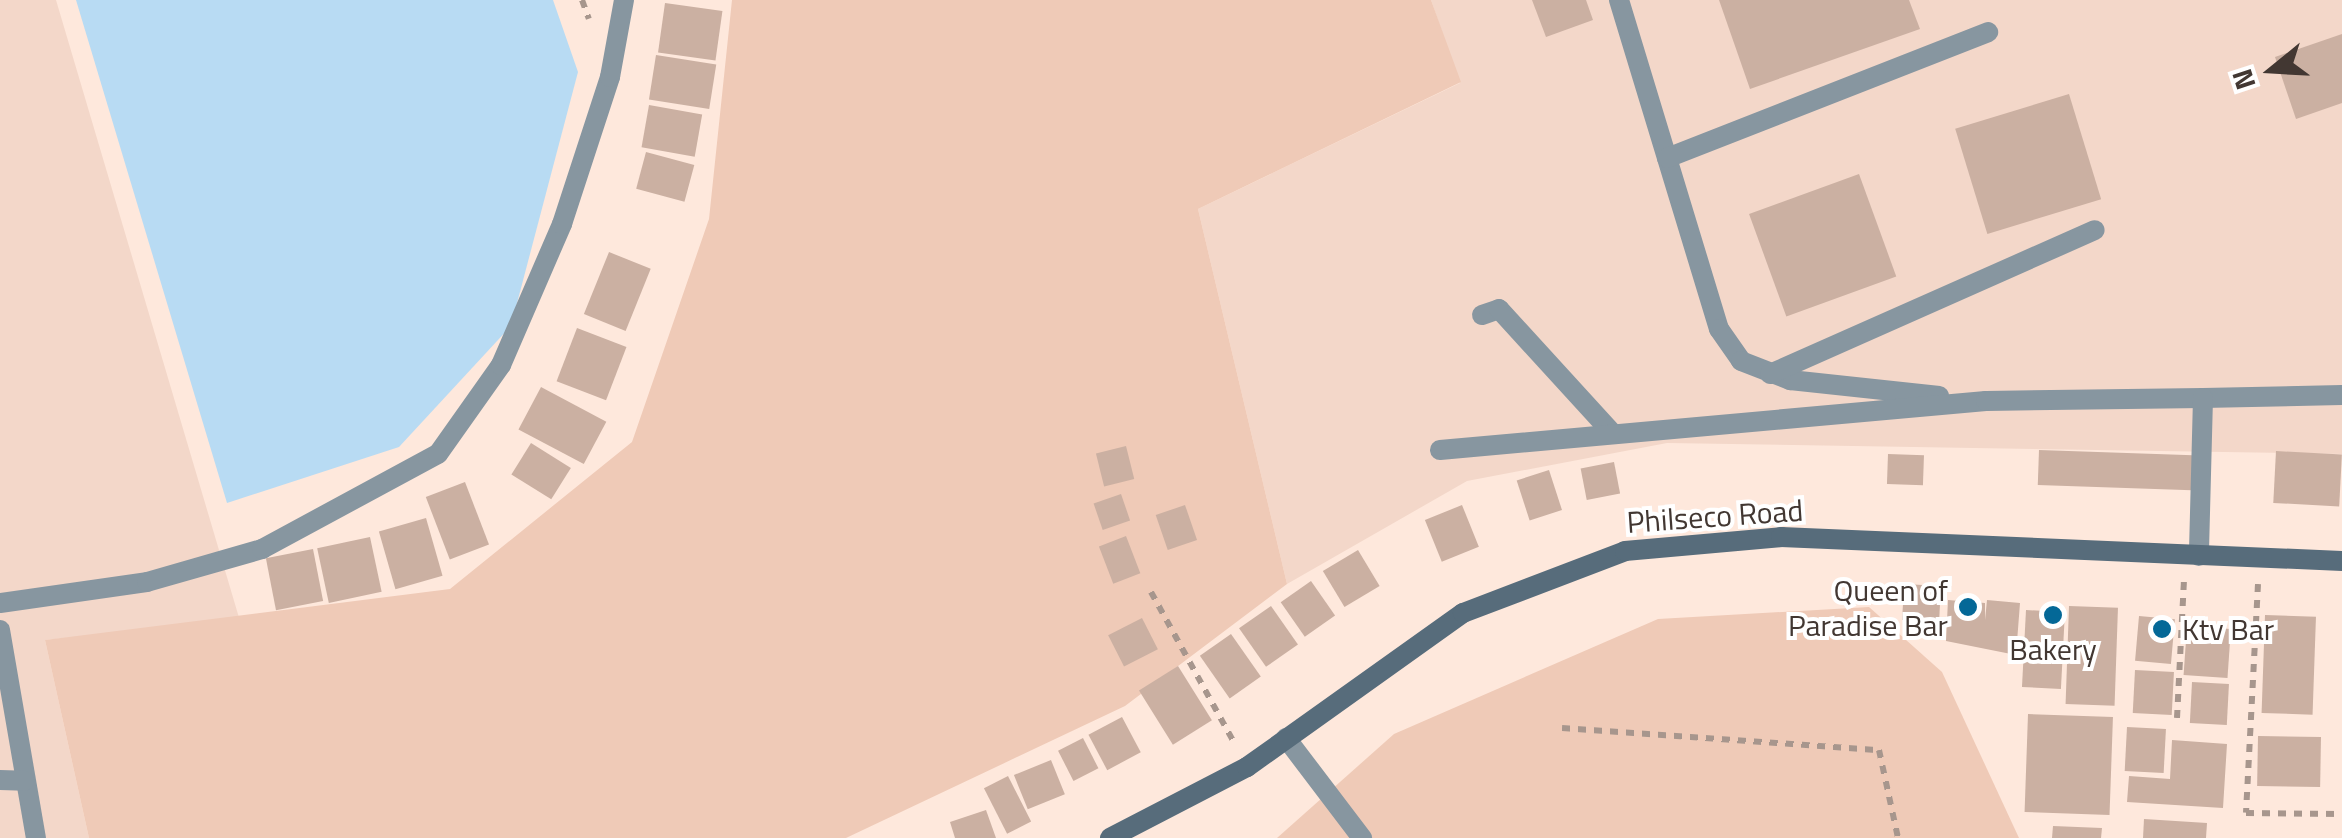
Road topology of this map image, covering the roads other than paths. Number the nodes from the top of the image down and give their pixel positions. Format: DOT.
graph roads {
  1 [pos="624,0"];
  2 [pos="1619,0"];
  3 [pos="1988,32"];
  4 [pos="1667,158"];
  5 [pos="2096,230"];
  6 [pos="1482,315"];
  7 [pos="1770,374"];
  8 [pos="2342,395"];
  9 [pos="2203,398"];
  10 [pos="1986,401"];
  11 [pos="1614,434"];
  12 [pos="1440,450"];
  13 [pos="2192,555"];
  14 [pos="2342,562"];
  15 [pos="0,603"];
  16 [pos="0,630"];
  17 [pos="1286,738"];
  18 [pos="0,780"];
  19 [pos="24,782"];
  20 [pos="36,838"];
  21 [pos="1110,838"];
  22 [pos="1362,838"];
  1 -- 15 [label="lane"];
  2 -- 4 [label="lane"];
  3 -- 4 [label="lane"];
  4 -- 7 [label="lane"];
  5 -- 7 [label="lane"];
  6 -- 11 [label="lane"];
  7 -- 10 [label="lane"];
  8 -- 9 [label="lane"];
  9 -- 10 [label="lane"];
  9 -- 13 [label="lane"];
  10 -- 11 [label="lane"];
  11 -- 12 [label="lane"];
  13 -- 14 [label="street, Philseco Road"];
  13 -- 17 [label="street, Philseco Road"];
  16 -- 19 [label="lane"];
  17 -- 21 [label="street, Philseco Road"];
  17 -- 22 [label="lane"];
  18 -- 19 [label="lane"];
  19 -- 20 [label="lane"];
}
